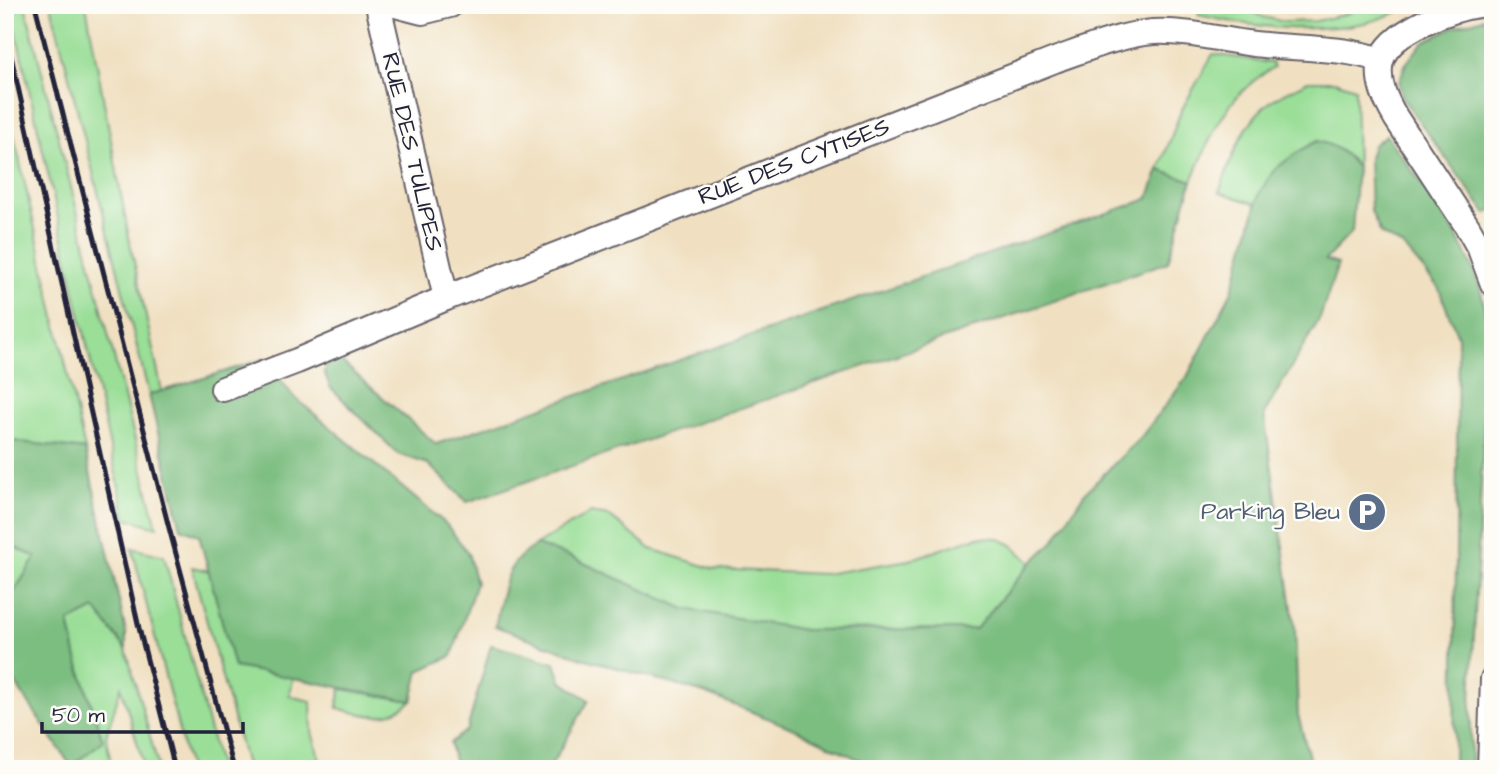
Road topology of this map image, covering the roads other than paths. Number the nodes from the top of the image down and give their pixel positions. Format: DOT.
graph roads {
  1 [pos="378,5"];
  2 [pos="395,5"];
  3 [pos="450,5"];
  4 [pos="1479,5"];
  5 [pos="1381,60"];
  6 [pos="1493,284"];
  7 [pos="446,298"];
  8 [pos="223,389"];
  9 [pos="1493,679"];
  10 [pos="1490,769"];
  1 -- 7 [label="street, RUE DES TULIPES"];
  2 -- 3 [label="street"];
  4 -- 5 [label="street"];
  5 -- 6 [label="street"];
  5 -- 7 [label="street, RUE DES CYTISES"];
  7 -- 8 [label="street, RUE DES CYTISES"];
  9 -- 10 [label="street"];
}
